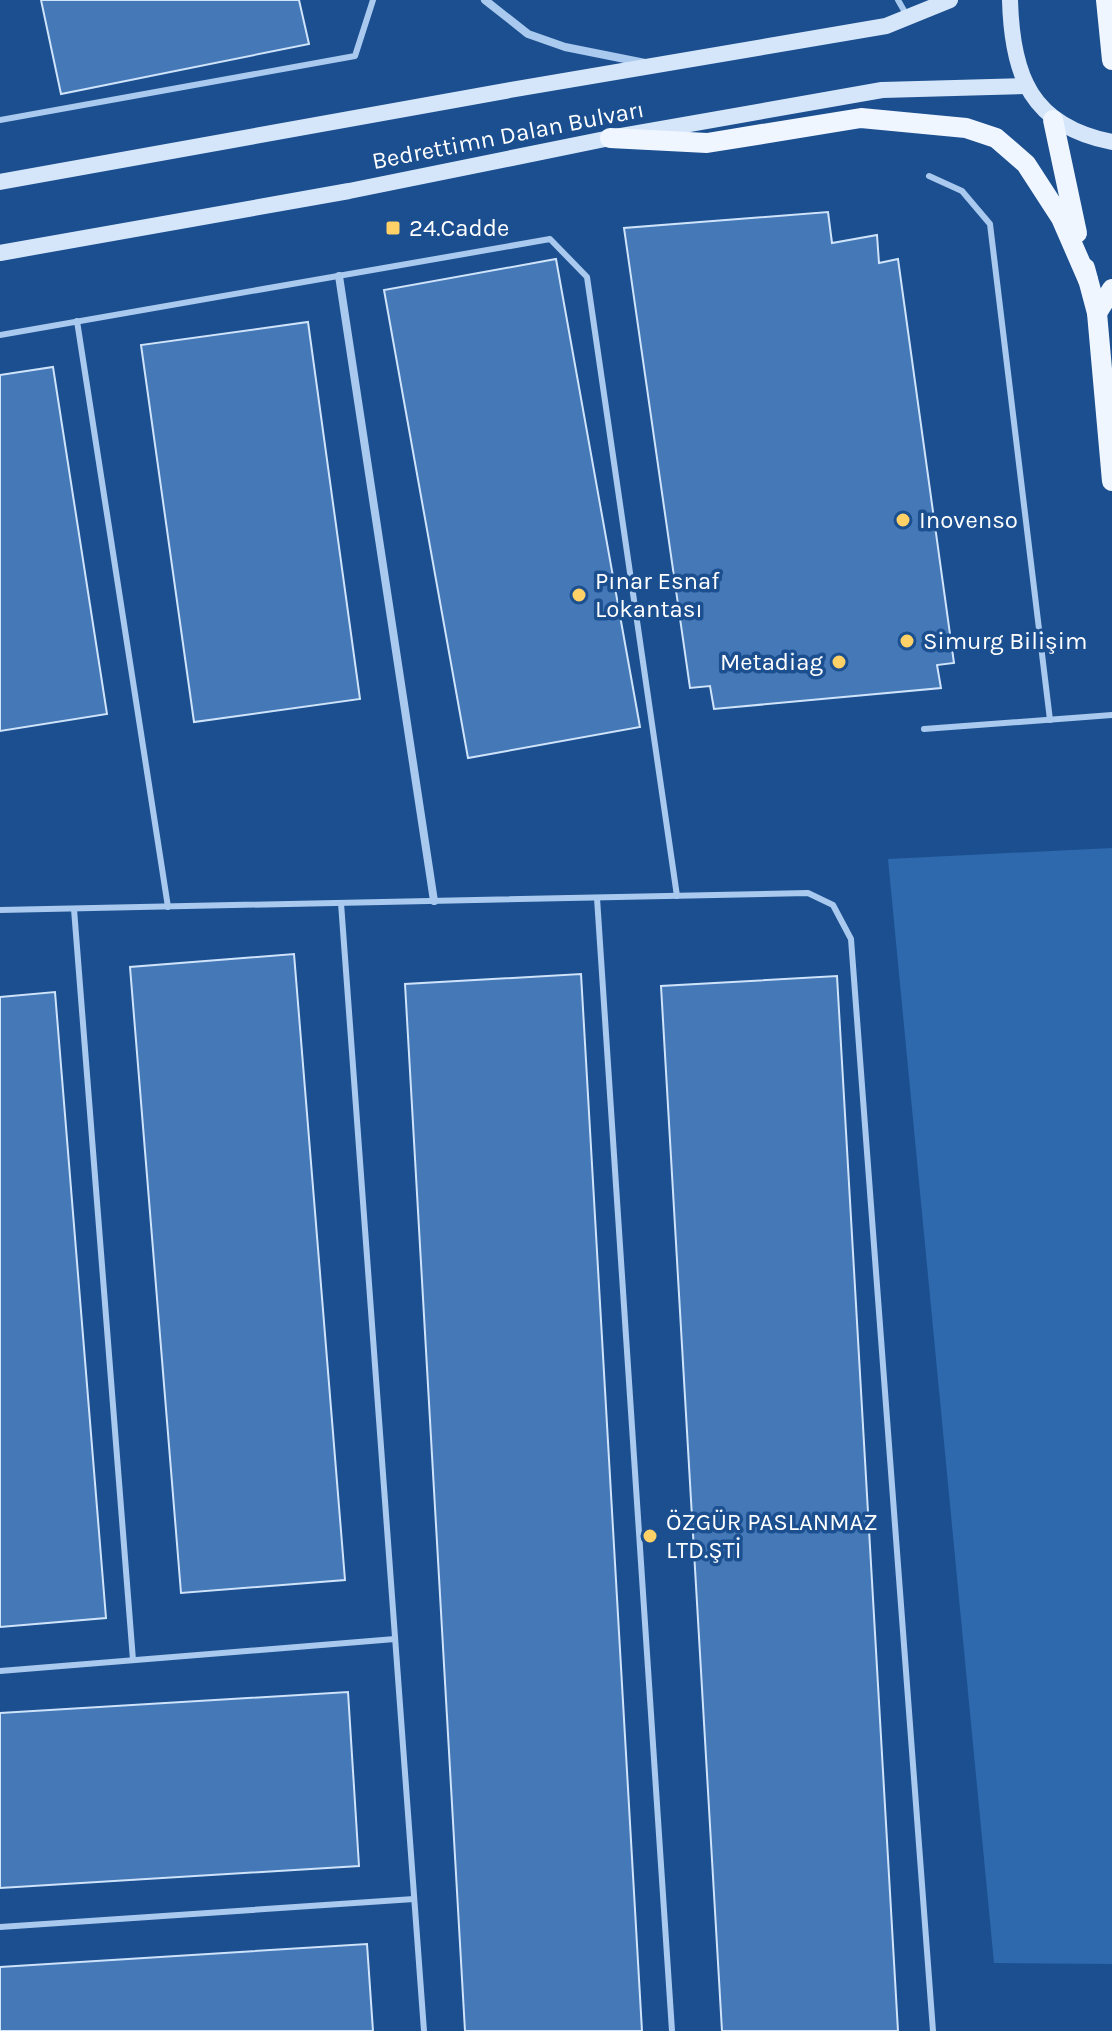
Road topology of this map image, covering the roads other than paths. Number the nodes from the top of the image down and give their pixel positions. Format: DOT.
graph roads {
  1 [pos="373,0"];
  2 [pos="485,0"];
  3 [pos="898,0"];
  4 [pos="950,0"];
  5 [pos="1010,0"];
  6 [pos="1106,0"];
  7 [pos="908,17"];
  8 [pos="1112,60"];
  9 [pos="659,65"];
  10 [pos="1027,86"];
  11 [pos="0,120"];
  12 [pos="1053,120"];
  13 [pos="610,138"];
  14 [pos="1112,142"];
  15 [pos="929,176"];
  16 [pos="0,182"];
  17 [pos="0,253"];
  18 [pos="339,276"];
  19 [pos="1088,280"];
  20 [pos="1112,289"];
  21 [pos="1097,313"];
  22 [pos="77,321"];
  23 [pos="0,335"];
  24 [pos="1112,481"];
  25 [pos="1112,715"];
  26 [pos="1050,720"];
  27 [pos="924,729"];
  28 [pos="677,896"];
  29 [pos="597,898"];
  30 [pos="434,901"];
  31 [pos="341,903"];
  32 [pos="168,907"];
  33 [pos="74,909"];
  34 [pos="0,910"];
  35 [pos="395,1639"];
  36 [pos="133,1660"];
  37 [pos="0,1671"];
  38 [pos="414,1899"];
  39 [pos="0,1927"];
  40 [pos="424,2031"];
  41 [pos="672,2031"];
  42 [pos="933,2031"];
  1 -- 11 [label="lane"];
  2 -- 9 [label="street"];
  3 -- 7 [label="lane"];
  4 -- 7 [label="main road, Bedrettimn Dalan Bulvarı"];
  5 -- 10 [label="main road"];
  6 -- 8 [label="main road"];
  7 -- 9 [label="main road, Bedrettimn Dalan Bulvarı"];
  9 -- 16 [label="main road, Bedrettimn Dalan Bulvarı"];
  10 -- 12 [label="main road"];
  10 -- 13 [label="main road, Bedrettimn Dalan Bulvarı"];
  12 -- 14 [label="main road"];
  12 -- 19 [label="main road"];
  13 -- 17 [label="main road, Bedrettimn Dalan Bulvarı"];
  13 -- 19 [label="main road"];
  15 -- 26 [label="lane"];
  18 -- 22 [label="lane"];
  18 -- 28 [label="lane"];
  18 -- 30 [label="street"];
  19 -- 21 [label="main road"];
  20 -- 21 [label="main road"];
  21 -- 24 [label="main road"];
  22 -- 23 [label="lane"];
  22 -- 32 [label="lane"];
  25 -- 26 [label="lane"];
  26 -- 27 [label="lane"];
  28 -- 29 [label="lane"];
  28 -- 42 [label="lane"];
  29 -- 30 [label="lane"];
  29 -- 41 [label="lane"];
  30 -- 31 [label="lane"];
  31 -- 32 [label="lane"];
  31 -- 35 [label="lane"];
  32 -- 33 [label="lane"];
  33 -- 34 [label="lane"];
  33 -- 36 [label="lane"];
  35 -- 36 [label="lane"];
  35 -- 38 [label="lane"];
  36 -- 37 [label="lane"];
  38 -- 39 [label="lane"];
  38 -- 40 [label="lane"];
}
